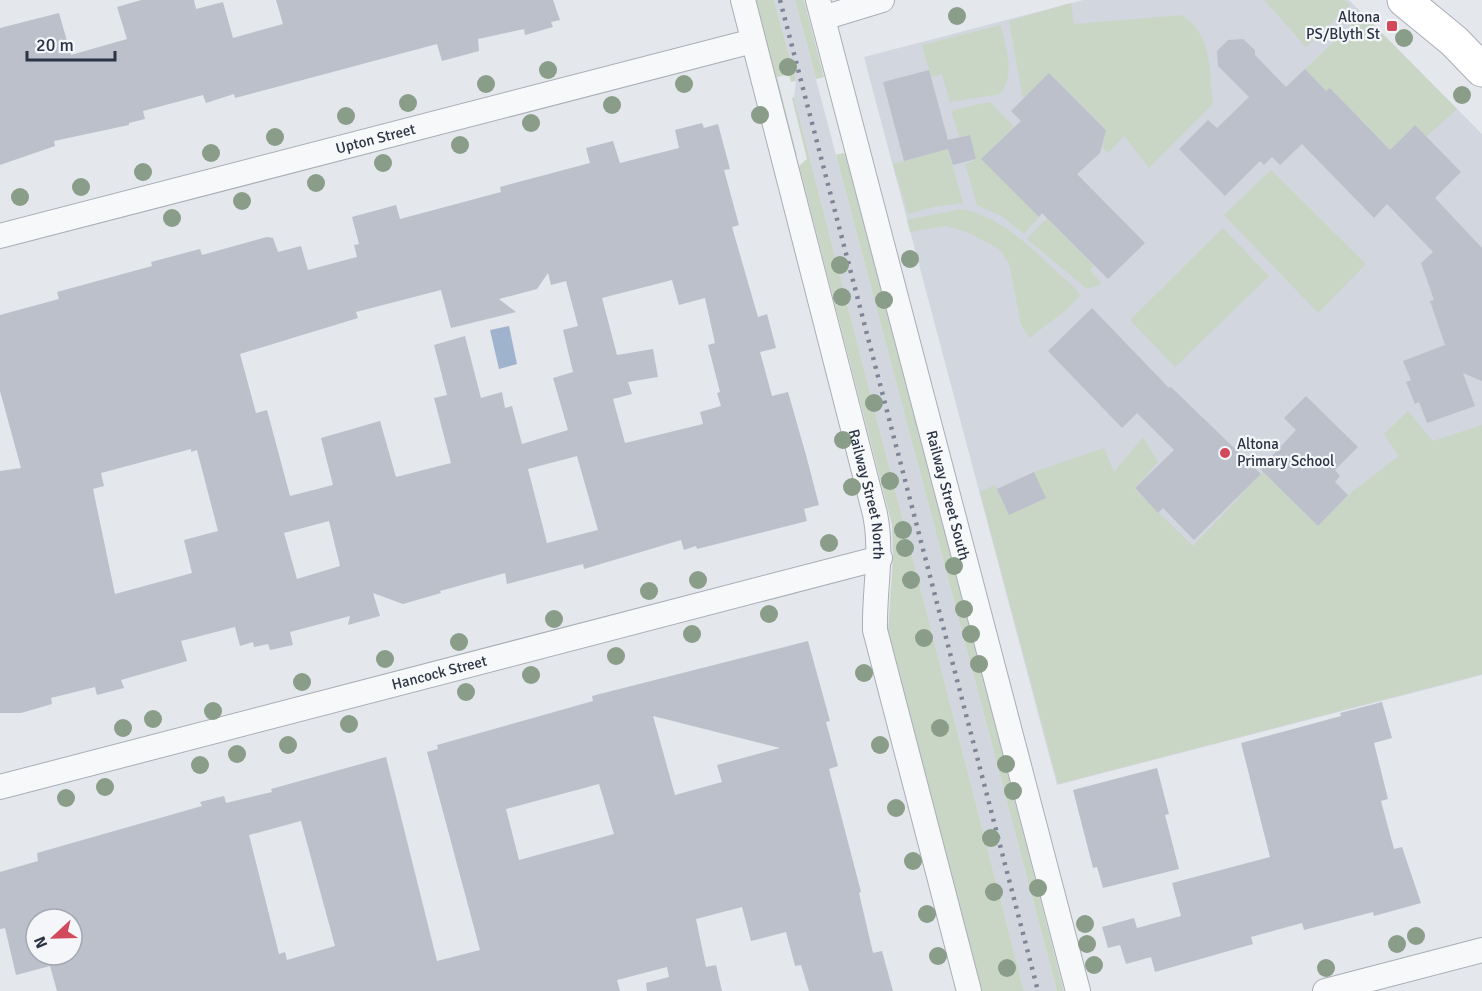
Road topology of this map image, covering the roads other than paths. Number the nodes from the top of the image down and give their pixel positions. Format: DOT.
graph roads {
  1 [pos="743,0"];
  2 [pos="882,0"];
  3 [pos="1404,0"];
  4 [pos="1422,0"];
  5 [pos="820,9"];
  6 [pos="753,41"];
  7 [pos="1454,41"];
  8 [pos="1482,70"];
  9 [pos="0,236"];
  10 [pos="880,558"];
  11 [pos="0,788"];
  12 [pos="1482,950"];
  13 [pos="969,991"];
  14 [pos="1078,991"];
  15 [pos="1325,991"];
  1 -- 6 [label="street, Railway Street North"];
  2 -- 5 [label="street"];
  3 -- 7 [label="street"];
  4 -- 7 [label="street"];
  5 -- 14 [label="street, Railway Street South"];
  6 -- 9 [label="street, Upton Street"];
  6 -- 10 [label="street, Railway Street North"];
  7 -- 8 [label="street"];
  10 -- 11 [label="street, Hancock Street"];
  10 -- 13 [label="street, Railway Street North"];
  12 -- 15 [label="street"];
}
